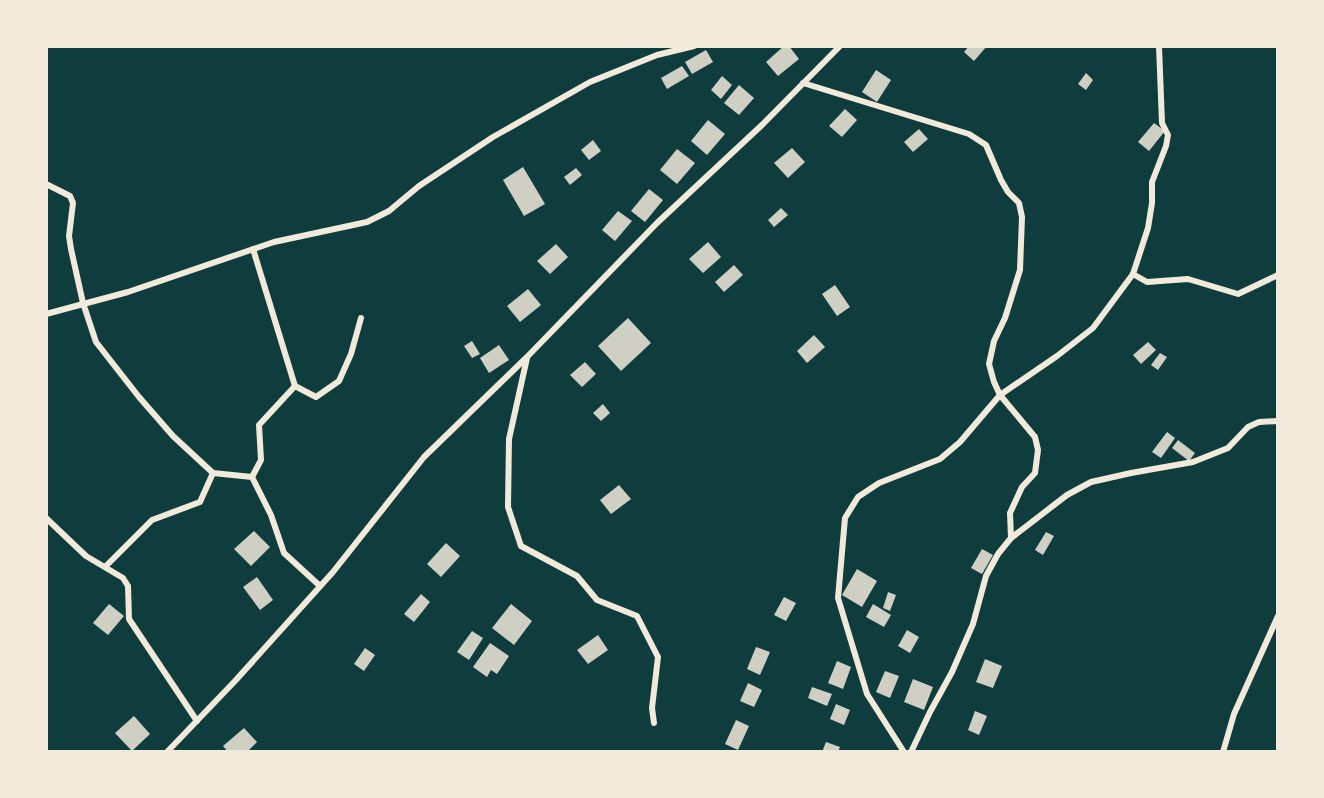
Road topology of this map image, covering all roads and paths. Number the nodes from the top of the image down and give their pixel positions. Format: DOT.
graph roads {
  1 [pos="694,46"];
  2 [pos="840,46"];
  3 [pos="1159,46"];
  4 [pos="803,83"];
  5 [pos="46,184"];
  6 [pos="254,249"];
  7 [pos="1133,274"];
  8 [pos="1278,275"];
  9 [pos="82,303"];
  10 [pos="46,314"];
  11 [pos="361,318"];
  12 [pos="527,357"];
  13 [pos="295,386"];
  14 [pos="1000,395"];
  15 [pos="1278,421"];
  16 [pos="213,472"];
  17 [pos="252,477"];
  18 [pos="46,518"];
  19 [pos="1011,538"];
  20 [pos="106,566"];
  21 [pos="320,586"];
  22 [pos="1278,616"];
  23 [pos="197,721"];
  24 [pos="654,723"];
  25 [pos="167,752"];
  26 [pos="904,752"];
  27 [pos="911,752"];
  28 [pos="1223,752"];
  1 -- 6 [label="street"];
  2 -- 4 [label="street"];
  3 -- 7 [label="street"];
  4 -- 12 [label="street"];
  4 -- 14 [label="street"];
  5 -- 9 [label="street"];
  6 -- 9 [label="street"];
  6 -- 13 [label="street"];
  7 -- 8 [label="street"];
  7 -- 14 [label="street"];
  9 -- 10 [label="street"];
  9 -- 16 [label="street"];
  11 -- 13 [label="street"];
  12 -- 21 [label="street"];
  12 -- 24 [label="street"];
  13 -- 17 [label="street"];
  14 -- 19 [label="street"];
  14 -- 26 [label="street"];
  15 -- 19 [label="street"];
  16 -- 17 [label="street"];
  16 -- 20 [label="street"];
  17 -- 21 [label="street"];
  18 -- 20 [label="street"];
  19 -- 27 [label="street"];
  20 -- 23 [label="street"];
  21 -- 23 [label="street"];
  22 -- 28 [label="street"];
  23 -- 25 [label="street"];
}
